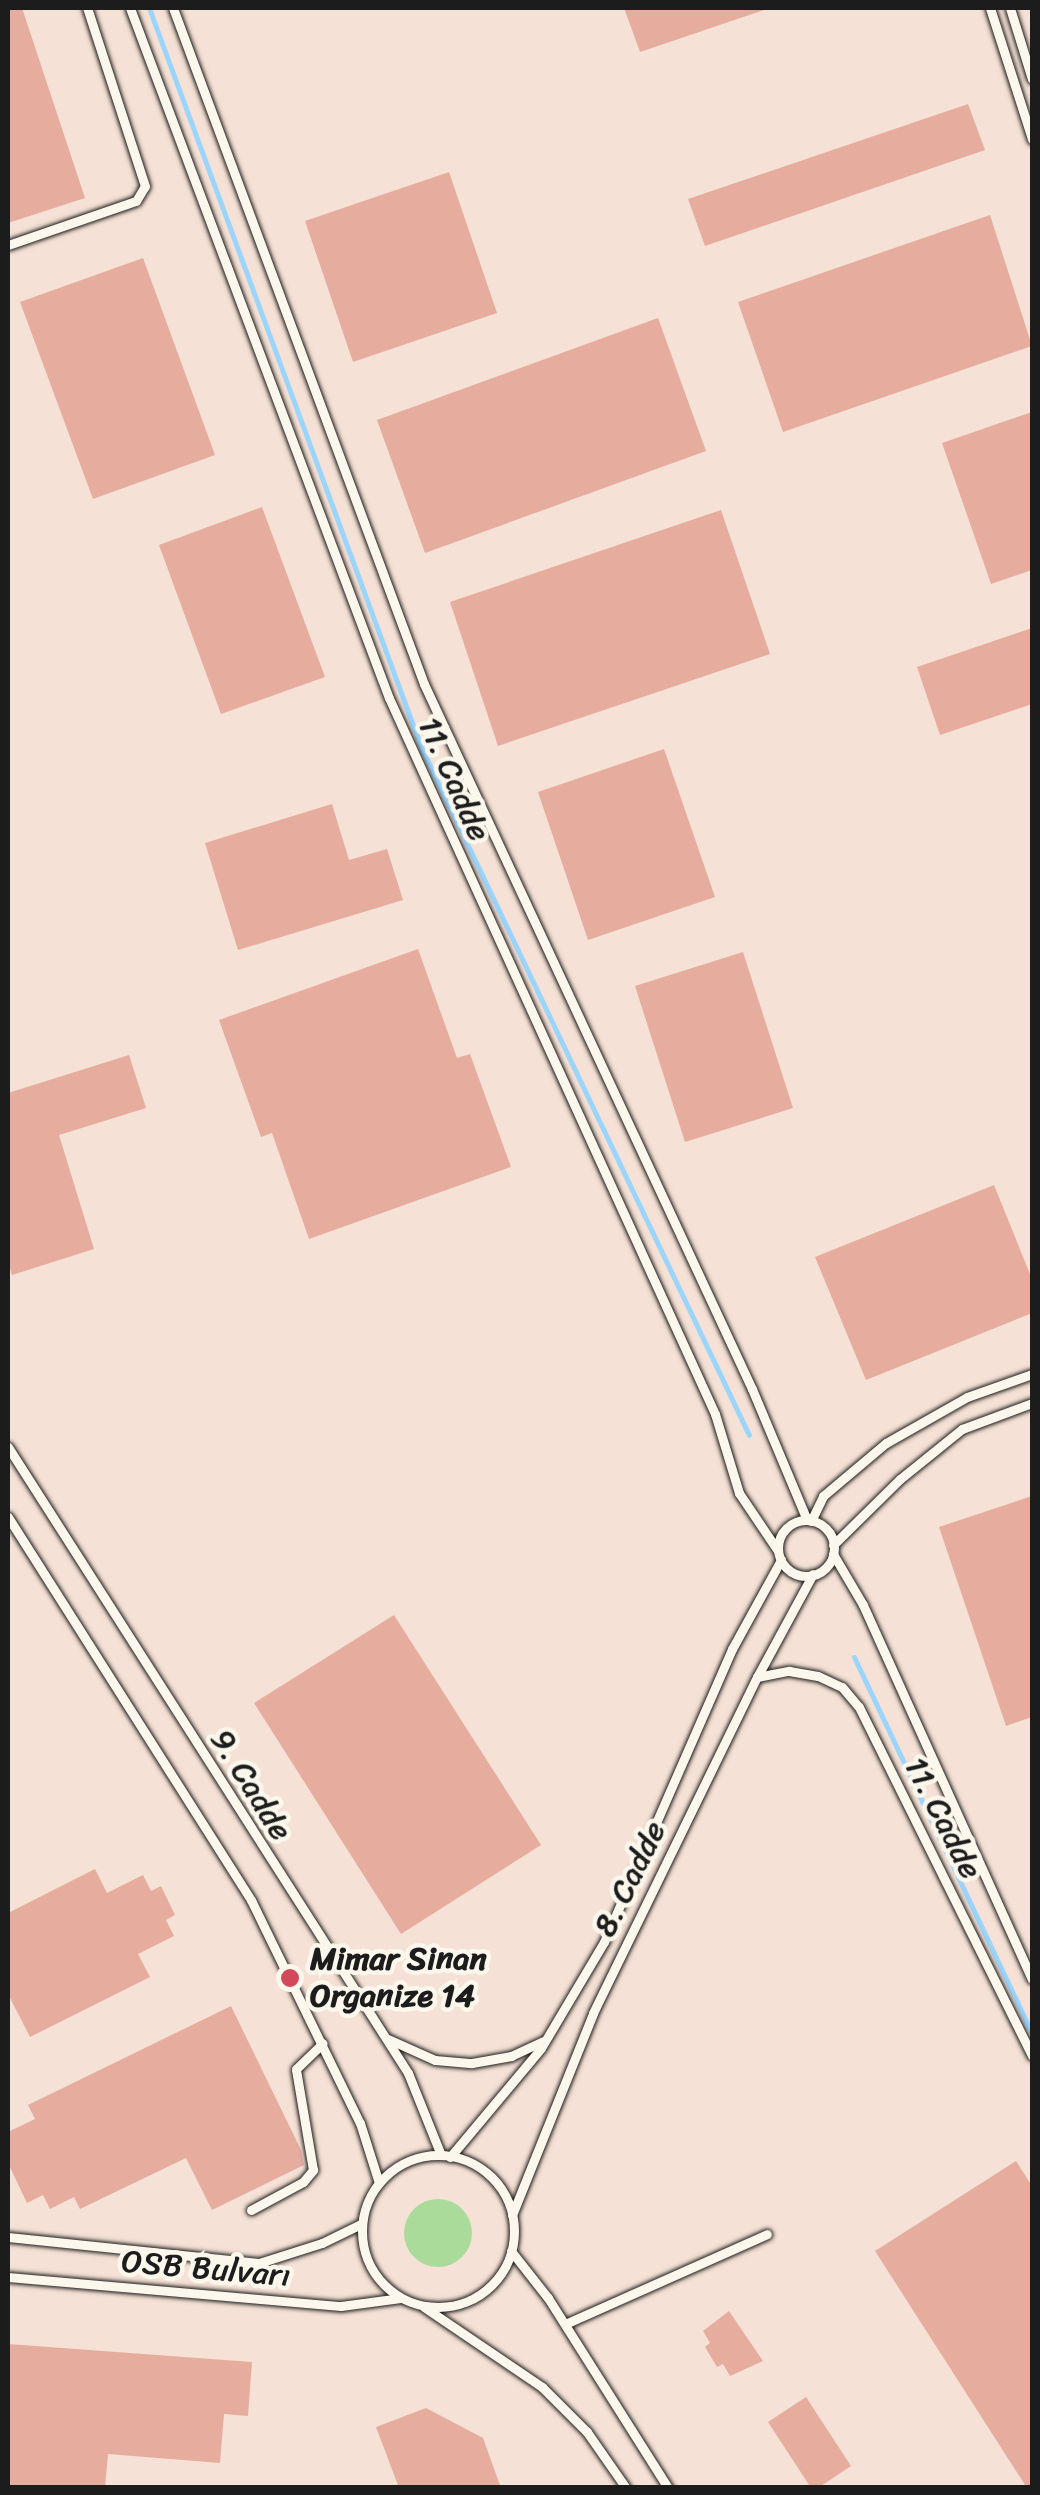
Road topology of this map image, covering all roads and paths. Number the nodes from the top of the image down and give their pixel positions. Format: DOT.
graph roads {
  1 [pos="87,8"];
  2 [pos="130,8"];
  3 [pos="173,8"];
  4 [pos="990,8"];
  5 [pos="1010,8"];
  6 [pos="1032,78"];
  7 [pos="1032,138"];
  8 [pos="8,245"];
  9 [pos="1032,1374"];
  10 [pos="1032,1403"];
  11 [pos="8,1447"];
  12 [pos="8,1517"];
  13 [pos="809,1520"];
  14 [pos="833,1550"];
  15 [pos="779,1555"];
  16 [pos="814,1574"];
  17 [pos="757,1677"];
  18 [pos="1032,1979"];
  19 [pos="386,2038"];
  20 [pos="546,2040"];
  21 [pos="323,2043"];
  22 [pos="1032,2055"];
  23 [pos="445,2156"];
  24 [pos="378,2183"];
  25 [pos="251,2210"];
  26 [pos="512,2215"];
  27 [pos="362,2224"];
  28 [pos="767,2234"];
  29 [pos="8,2238"];
  30 [pos="511,2252"];
  31 [pos="8,2277"];
  32 [pos="400,2298"];
  33 [pos="422,2306"];
  34 [pos="565,2324"];
  35 [pos="626,2488"];
  36 [pos="668,2488"];
  1 -- 8 [label="lane"];
  2 -- 15 [label="lane, 11. Cadde"];
  3 -- 13 [label="lane, 11. Cadde"];
  4 -- 7 [label="lane"];
  5 -- 6 [label="lane"];
  9 -- 13 [label="lane"];
  10 -- 14 [label="lane"];
  11 -- 19 [label="lane, 9. Cadde"];
  12 -- 21 [label="lane, 9. Cadde"];
  13 -- 14 [label="lane"];
  13 -- 15 [label="lane"];
  14 -- 16 [label="lane"];
  14 -- 18 [label="lane, 11. Cadde"];
  15 -- 16 [label="lane"];
  15 -- 20 [label="lane, 8. Cadde"];
  16 -- 17 [label="lane, 8. Cadde"];
  17 -- 22 [label="lane, 11. Cadde"];
  17 -- 26 [label="lane, 8. Cadde"];
  19 -- 20 [label="lane"];
  19 -- 23 [label="lane, 9. Cadde"];
  20 -- 23 [label="lane, 8. Cadde"];
  21 -- 24 [label="lane, 9. Cadde"];
  21 -- 25 [label="lane"];
  23 -- 24 [label="lane"];
  23 -- 26 [label="lane"];
  24 -- 27 [label="lane"];
  26 -- 30 [label="lane"];
  27 -- 29 [label="lane, OSB Bulvarı"];
  27 -- 32 [label="lane"];
  28 -- 34 [label="lane"];
  30 -- 33 [label="lane"];
  30 -- 34 [label="lane"];
  31 -- 32 [label="lane, OSB Bulvarı"];
  32 -- 33 [label="lane"];
  33 -- 35 [label="lane"];
  34 -- 36 [label="lane"];
}
